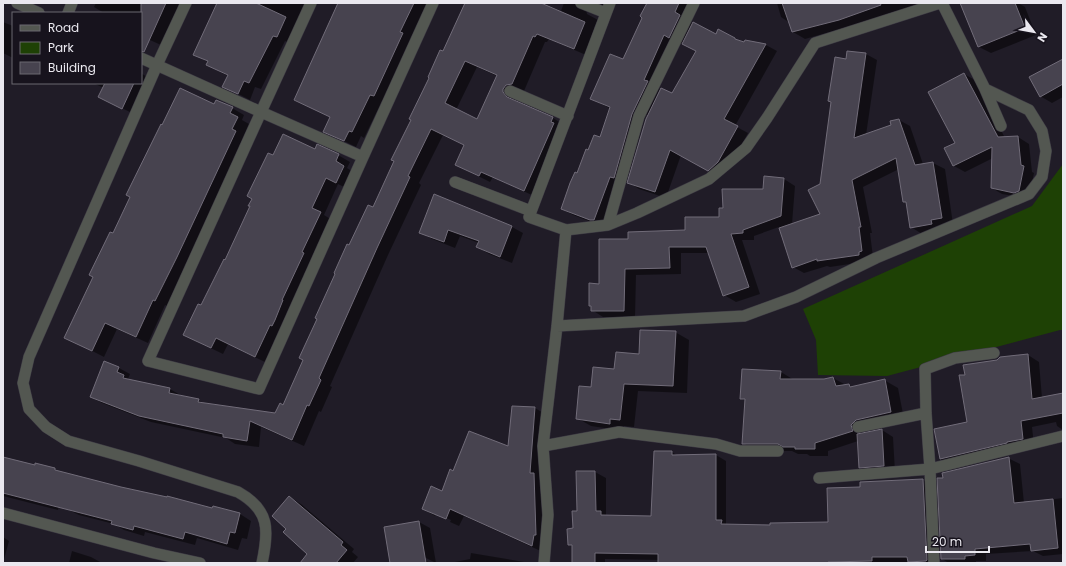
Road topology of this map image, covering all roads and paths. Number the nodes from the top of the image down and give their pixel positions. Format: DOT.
graph roads {
  1 [pos="17,3"];
  2 [pos="186,3"];
  3 [pos="310,3"];
  4 [pos="433,3"];
  5 [pos="581,3"];
  6 [pos="694,3"];
  7 [pos="941,3"];
  8 [pos="608,8"];
  9 [pos="37,12"];
  10 [pos="142,58"];
  11 [pos="157,65"];
  12 [pos="985,90"];
  13 [pos="510,91"];
  14 [pos="261,112"];
  15 [pos="568,116"];
  16 [pos="1001,126"];
  17 [pos="363,157"];
  18 [pos="455,182"];
  19 [pos="531,211"];
  20 [pos="608,225"];
  21 [pos="566,230"];
  22 [pos="557,326"];
  23 [pos="994,352"];
  24 [pos="926,413"];
  25 [pos="858,427"];
  26 [pos="1063,436"];
  27 [pos="543,446"];
  28 [pos="778,451"];
  29 [pos="930,469"];
  30 [pos="819,478"];
  31 [pos="3,513"];
  32 [pos="200,563"];
  33 [pos="262,563"];
  34 [pos="544,563"];
  35 [pos="934,563"];
  1 -- 9 [label="street"];
  2 -- 11 [label="street"];
  3 -- 14 [label="street"];
  4 -- 17 [label="street"];
  5 -- 8 [label="street"];
  6 -- 20 [label="street"];
  7 -- 12 [label="street"];
  7 -- 20 [label="street"];
  8 -- 15 [label="street"];
  10 -- 11 [label="street"];
  11 -- 14 [label="street"];
  11 -- 33 [label="street"];
  12 -- 16 [label="street"];
  12 -- 22 [label="street"];
  13 -- 15 [label="street"];
  14 -- 17 [label="street"];
  14 -- 17 [label="street"];
  15 -- 19 [label="street"];
  18 -- 19 [label="street"];
  19 -- 21 [label="street"];
  20 -- 21 [label="street"];
  21 -- 22 [label="street"];
  22 -- 27 [label="street"];
  23 -- 24 [label="street"];
  24 -- 25 [label="street"];
  24 -- 29 [label="street"];
  26 -- 29 [label="street"];
  27 -- 28 [label="street"];
  27 -- 34 [label="street"];
  29 -- 30 [label="street"];
  29 -- 35 [label="street"];
  31 -- 32 [label="street"];
}
